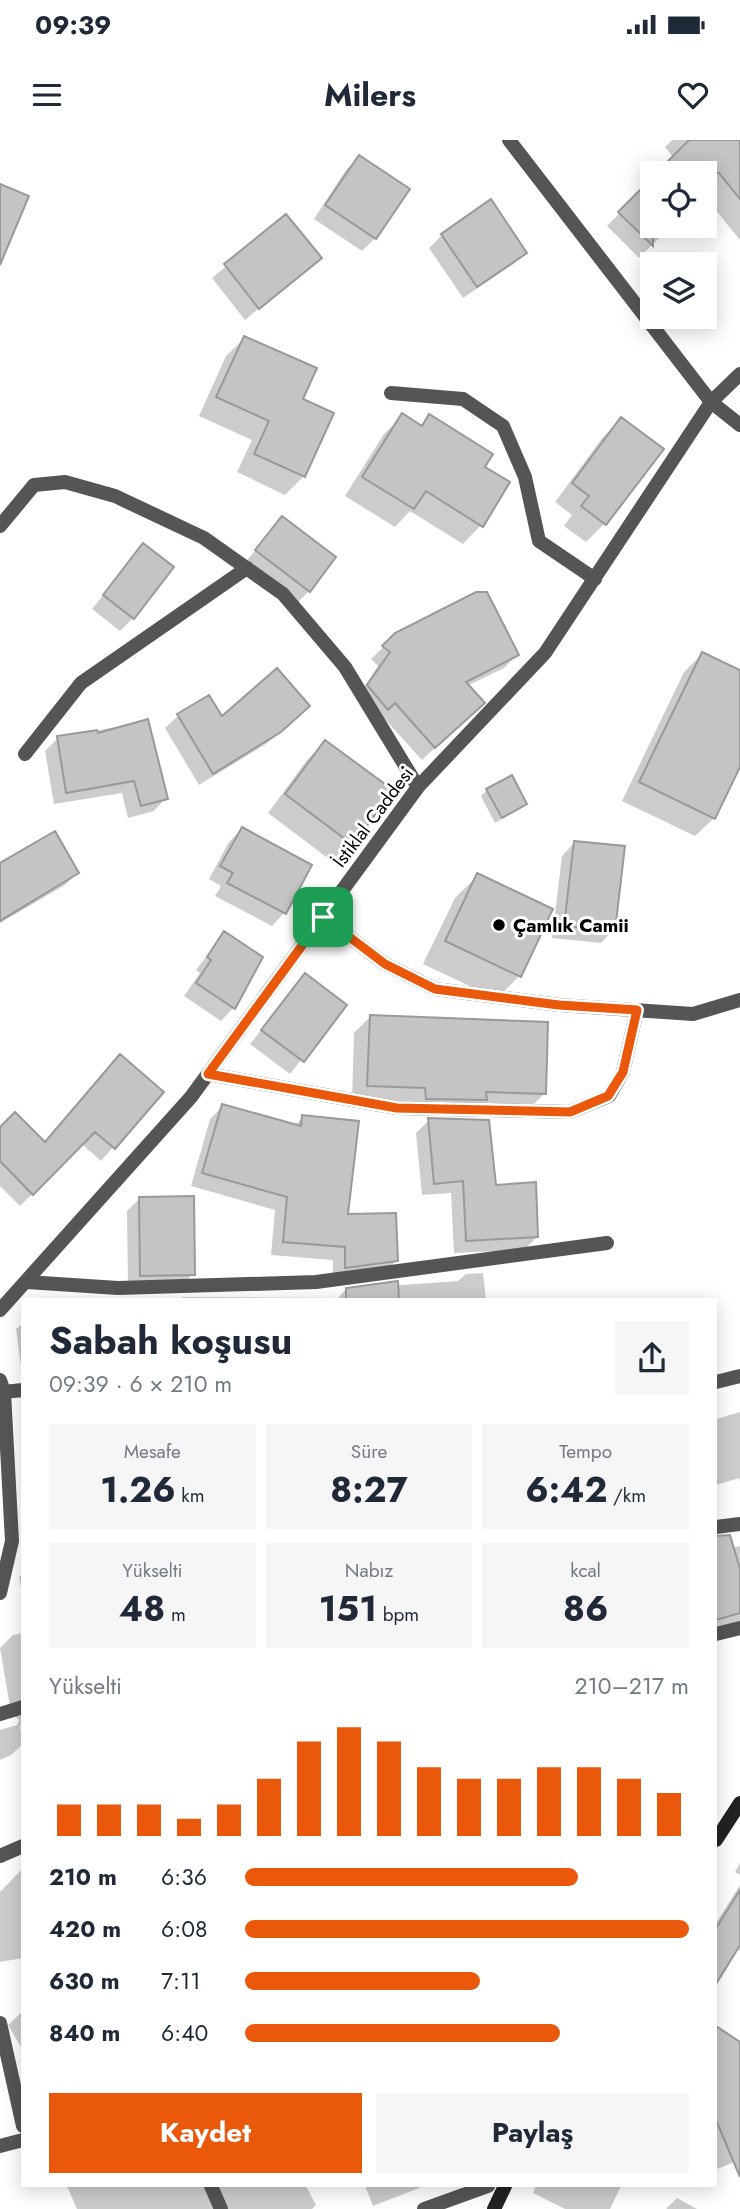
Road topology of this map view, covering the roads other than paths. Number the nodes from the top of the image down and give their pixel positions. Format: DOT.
graph roads {
  1 [pos="509,140"];
  2 [pos="740,374"];
  3 [pos="391,393"];
  4 [pos="711,402"];
  5 [pos="740,425"];
  6 [pos="0,526"];
  7 [pos="247,568"];
  8 [pos="595,579"];
  9 [pos="25,754"];
  10 [pos="418,787"];
  11 [pos="323,917"];
  12 [pos="740,1000"];
  13 [pos="637,1010"];
  14 [pos="208,1074"];
  15 [pos="607,1243"];
  16 [pos="27,1282"];
  17 [pos="0,1310"];
  18 [pos="740,1376"];
  19 [pos="717,1382"];
  20 [pos="2,1386"];
  21 [pos="21,1390"];
  22 [pos="740,1524"];
  23 [pos="717,1527"];
  24 [pos="18,1540"];
  25 [pos="0,1593"];
  26 [pos="740,1628"];
  27 [pos="717,1634"];
  28 [pos="21,1708"];
  29 [pos="0,1714"];
  30 [pos="740,1803"];
  31 [pos="717,1838"];
  32 [pos="21,1847"];
  33 [pos="0,1856"];
  34 [pos="0,2023"];
  35 [pos="21,2117"];
  36 [pos="21,2141"];
  37 [pos="0,2146"];
  38 [pos="211,2187"];
  39 [pos="485,2187"];
  40 [pos="505,2187"];
  41 [pos="221,2209"];
  42 [pos="424,2209"];
  43 [pos="494,2209"];
  1 -- 4 [label="street"];
  2 -- 4 [label="street, İstiklal Caddesi"];
  3 -- 8 [label="street"];
  4 -- 5 [label="street"];
  4 -- 8 [label="street, İstiklal Caddesi"];
  6 -- 7 [label="street"];
  7 -- 9 [label="street"];
  7 -- 10 [label="street"];
  8 -- 10 [label="street, İstiklal Caddesi"];
  10 -- 11 [label="street, İstiklal Caddesi"];
  11 -- 13 [label="street"];
  11 -- 14 [label="street, İstiklal Caddesi"];
  12 -- 13 [label="street"];
  13 -- 14 [label="street"];
  14 -- 16 [label="street, İstiklal Caddesi"];
  15 -- 16 [label="street"];
  16 -- 17 [label="street, İstiklal Caddesi"];
  18 -- 19 [label="street"];
  20 -- 21 [label="street"];
  20 -- 24 [label="street"];
  22 -- 23 [label="street"];
  24 -- 25 [label="street"];
  26 -- 27 [label="street"];
  28 -- 29 [label="street"];
  30 -- 31 [label="street"];
  32 -- 33 [label="street"];
  34 -- 35 [label="street"];
  36 -- 37 [label="street"];
  38 -- 41 [label="street"];
  39 -- 42 [label="street"];
  40 -- 43 [label="street"];
}
